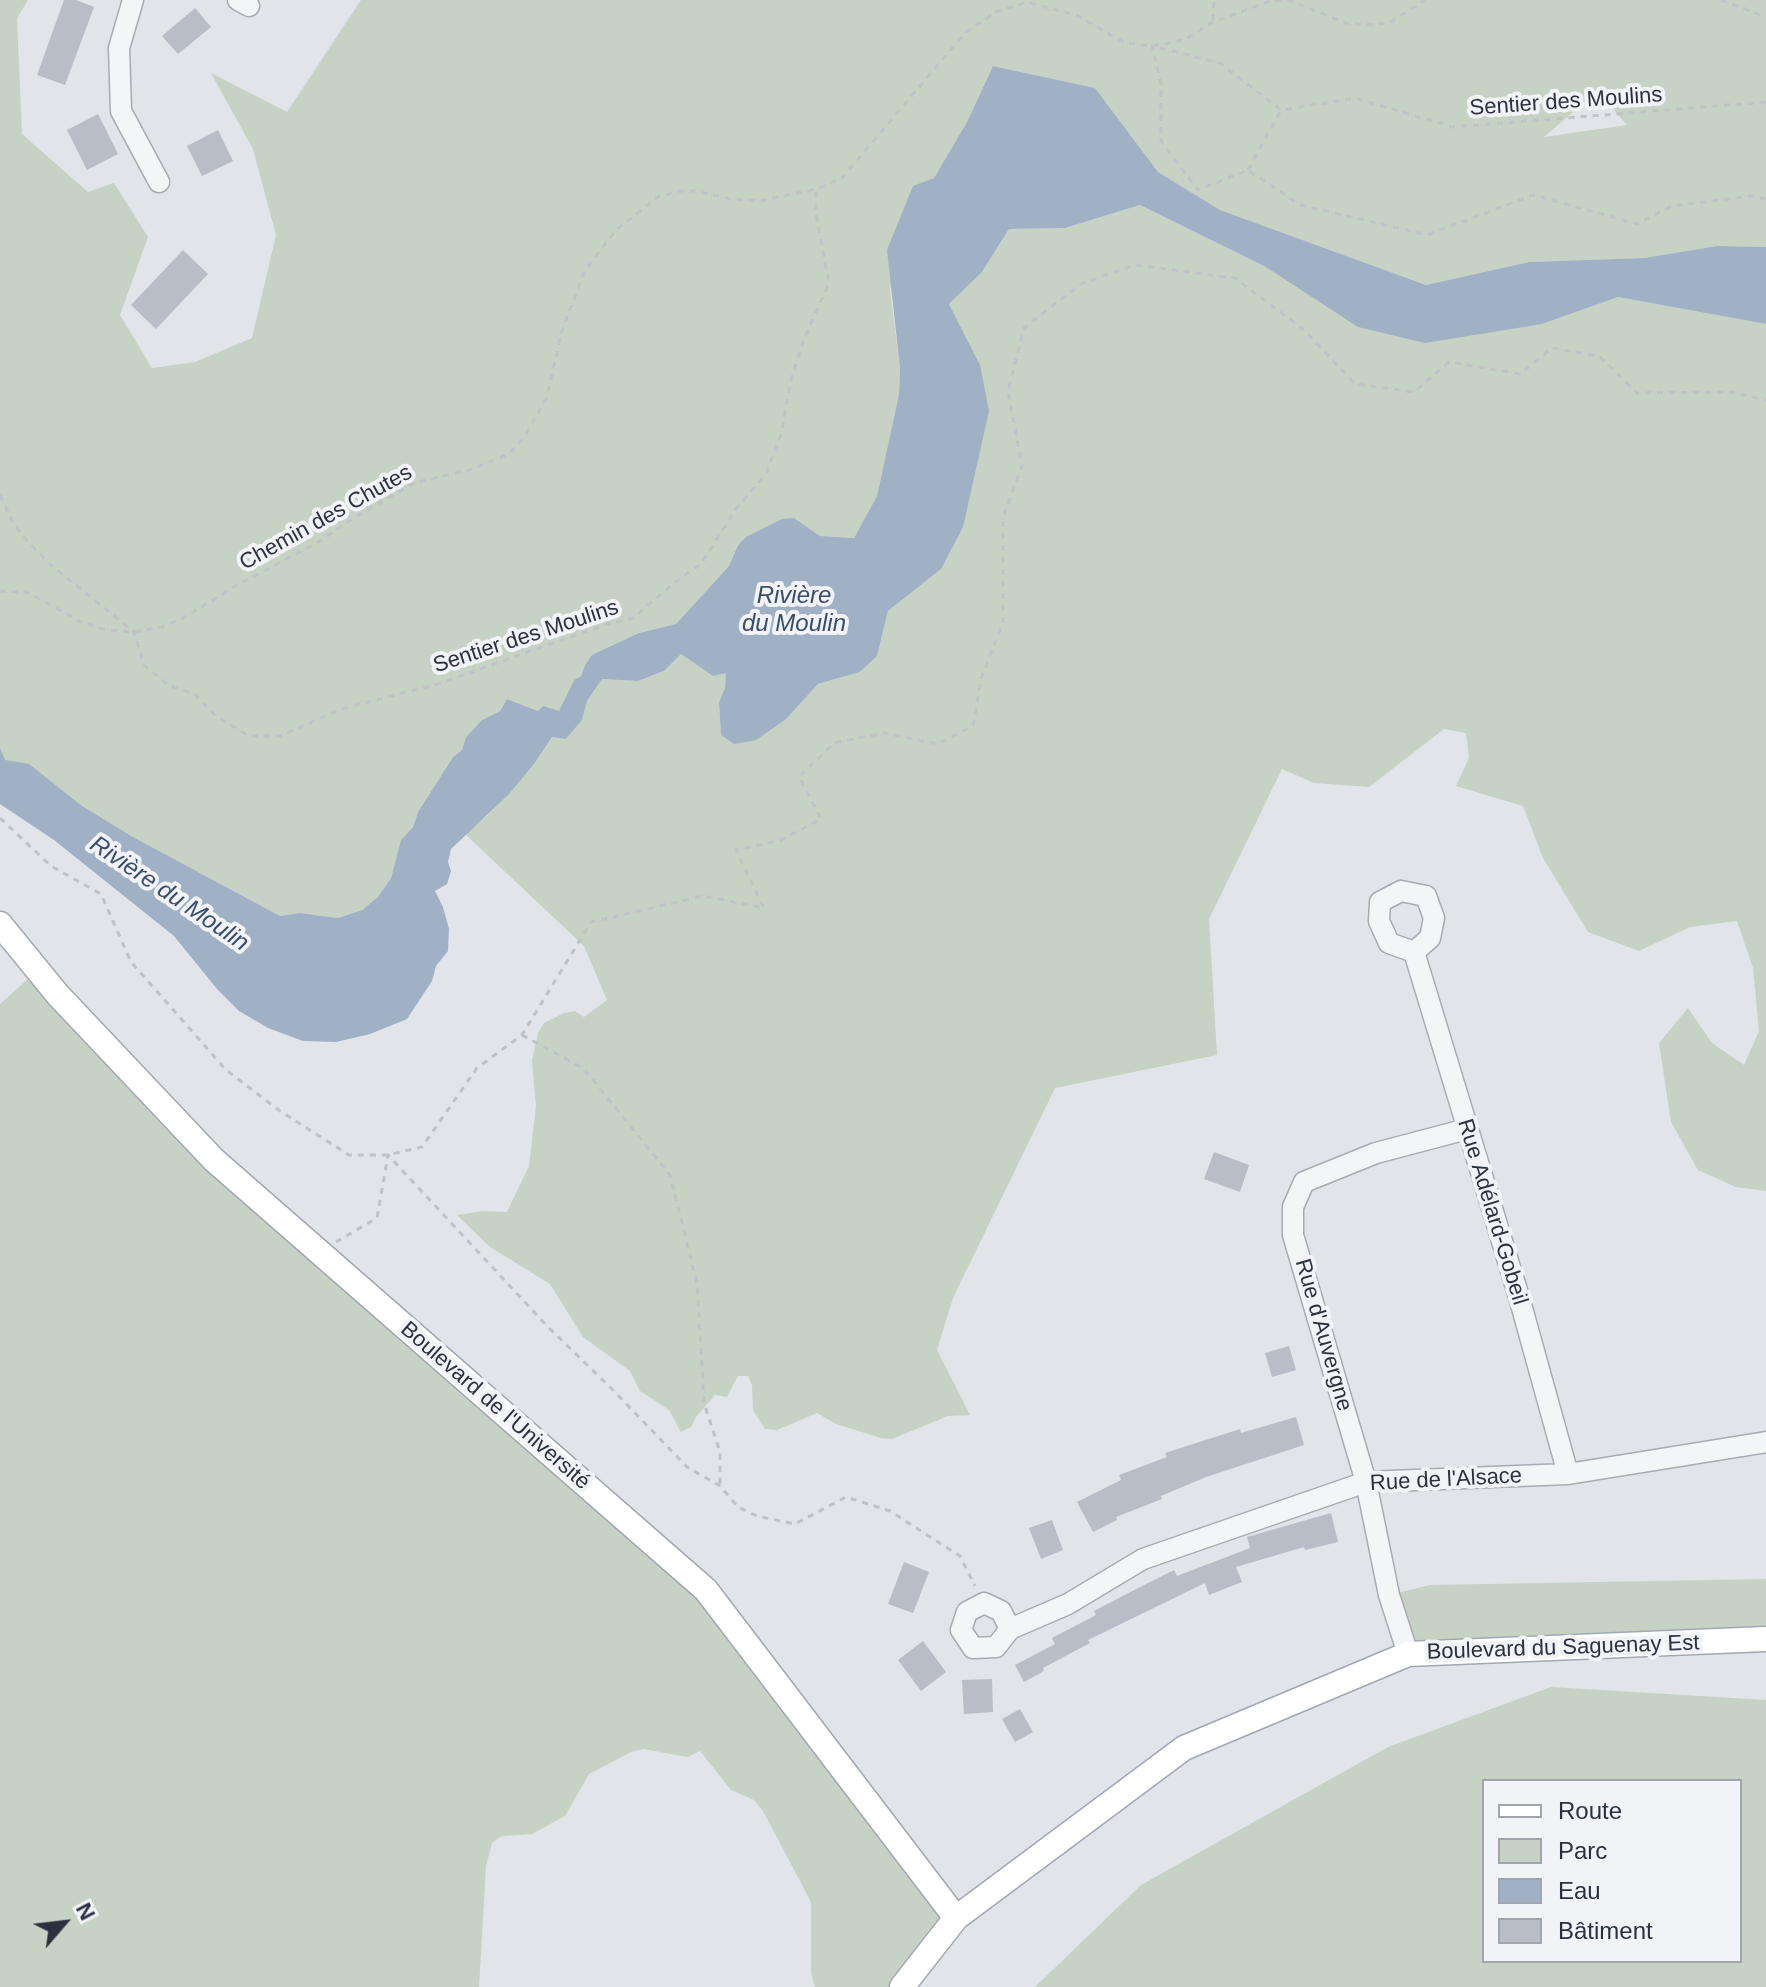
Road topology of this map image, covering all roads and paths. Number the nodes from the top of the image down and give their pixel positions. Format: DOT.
graph roads {
  1 [pos="133,0"];
  2 [pos="1214,0"];
  3 [pos="1425,0"];
  4 [pos="1721,0"];
  5 [pos="1766,17"];
  6 [pos="1213,22"];
  7 [pos="1152,46"];
  8 [pos="1766,102"];
  9 [pos="1281,110"];
  10 [pos="1248,170"];
  11 [pos="159,182"];
  12 [pos="817,189"];
  13 [pos="1766,199"];
  14 [pos="1766,400"];
  15 [pos="0,495"];
  16 [pos="0,591"];
  17 [pos="134,632"];
  18 [pos="0,818"];
  19 [pos="0,924"];
  20 [pos="1414,952"];
  21 [pos="522,1035"];
  22 [pos="1467,1129"];
  23 [pos="388,1155"];
  24 [pos="319,1251"];
  25 [pos="1766,1442"];
  26 [pos="1568,1474"];
  27 [pos="1366,1482"];
  28 [pos="720,1486"];
  29 [pos="984,1603"];
  30 [pos="1010,1629"];
  31 [pos="1766,1639"];
  32 [pos="1408,1654"];
  33 [pos="956,1918"];
  34 [pos="902,1987"];
  1 -- 11 [label="street"];
  2 -- 6 [label="path"];
  3 -- 6 [label="path, Chemin des Chutes"];
  4 -- 5 [label="path"];
  6 -- 7 [label="path, Chemin des Chutes"];
  7 -- 9 [label="path"];
  7 -- 10 [label="path"];
  7 -- 12 [label="path, Chemin des Chutes"];
  8 -- 9 [label="path, Sentier des Moulins"];
  9 -- 10 [label="path"];
  10 -- 13 [label="path"];
  12 -- 17 [label="path, Chemin des Chutes"];
  12 -- 17 [label="path, Sentier des Moulins"];
  14 -- 21 [label="path"];
  15 -- 17 [label="path"];
  16 -- 17 [label="path, Chemin des Chutes"];
  18 -- 23 [label="path"];
  19 -- 24 [label="main road, Boulevard de l'Université"];
  20 -- 22 [label="street, Rue Adélard-Gobeil"];
  21 -- 23 [label="path"];
  21 -- 28 [label="path"];
  22 -- 26 [label="street, Rue Adélard-Gobeil"];
  22 -- 27 [label="street, Rue d'Auvergne"];
  23 -- 24 [label="path"];
  23 -- 28 [label="path"];
  24 -- 33 [label="main road, Boulevard de l'Université"];
  25 -- 26 [label="street, Rue de l'Alsace"];
  26 -- 27 [label="street, Rue de l'Alsace"];
  27 -- 30 [label="street, Rue de l'Alsace"];
  27 -- 32 [label="street, Rue d'Auvergne"];
  28 -- 29 [label="path"];
  29 -- 30 [label="street"];
  29 -- 30 [label="street, Rue de l'Alsace"];
  31 -- 32 [label="main road, Boulevard du Saguenay Est"];
  32 -- 33 [label="main road, Boulevard du Saguenay Est"];
  33 -- 34 [label="main road, Boulevard du Saguenay Est"];
}
